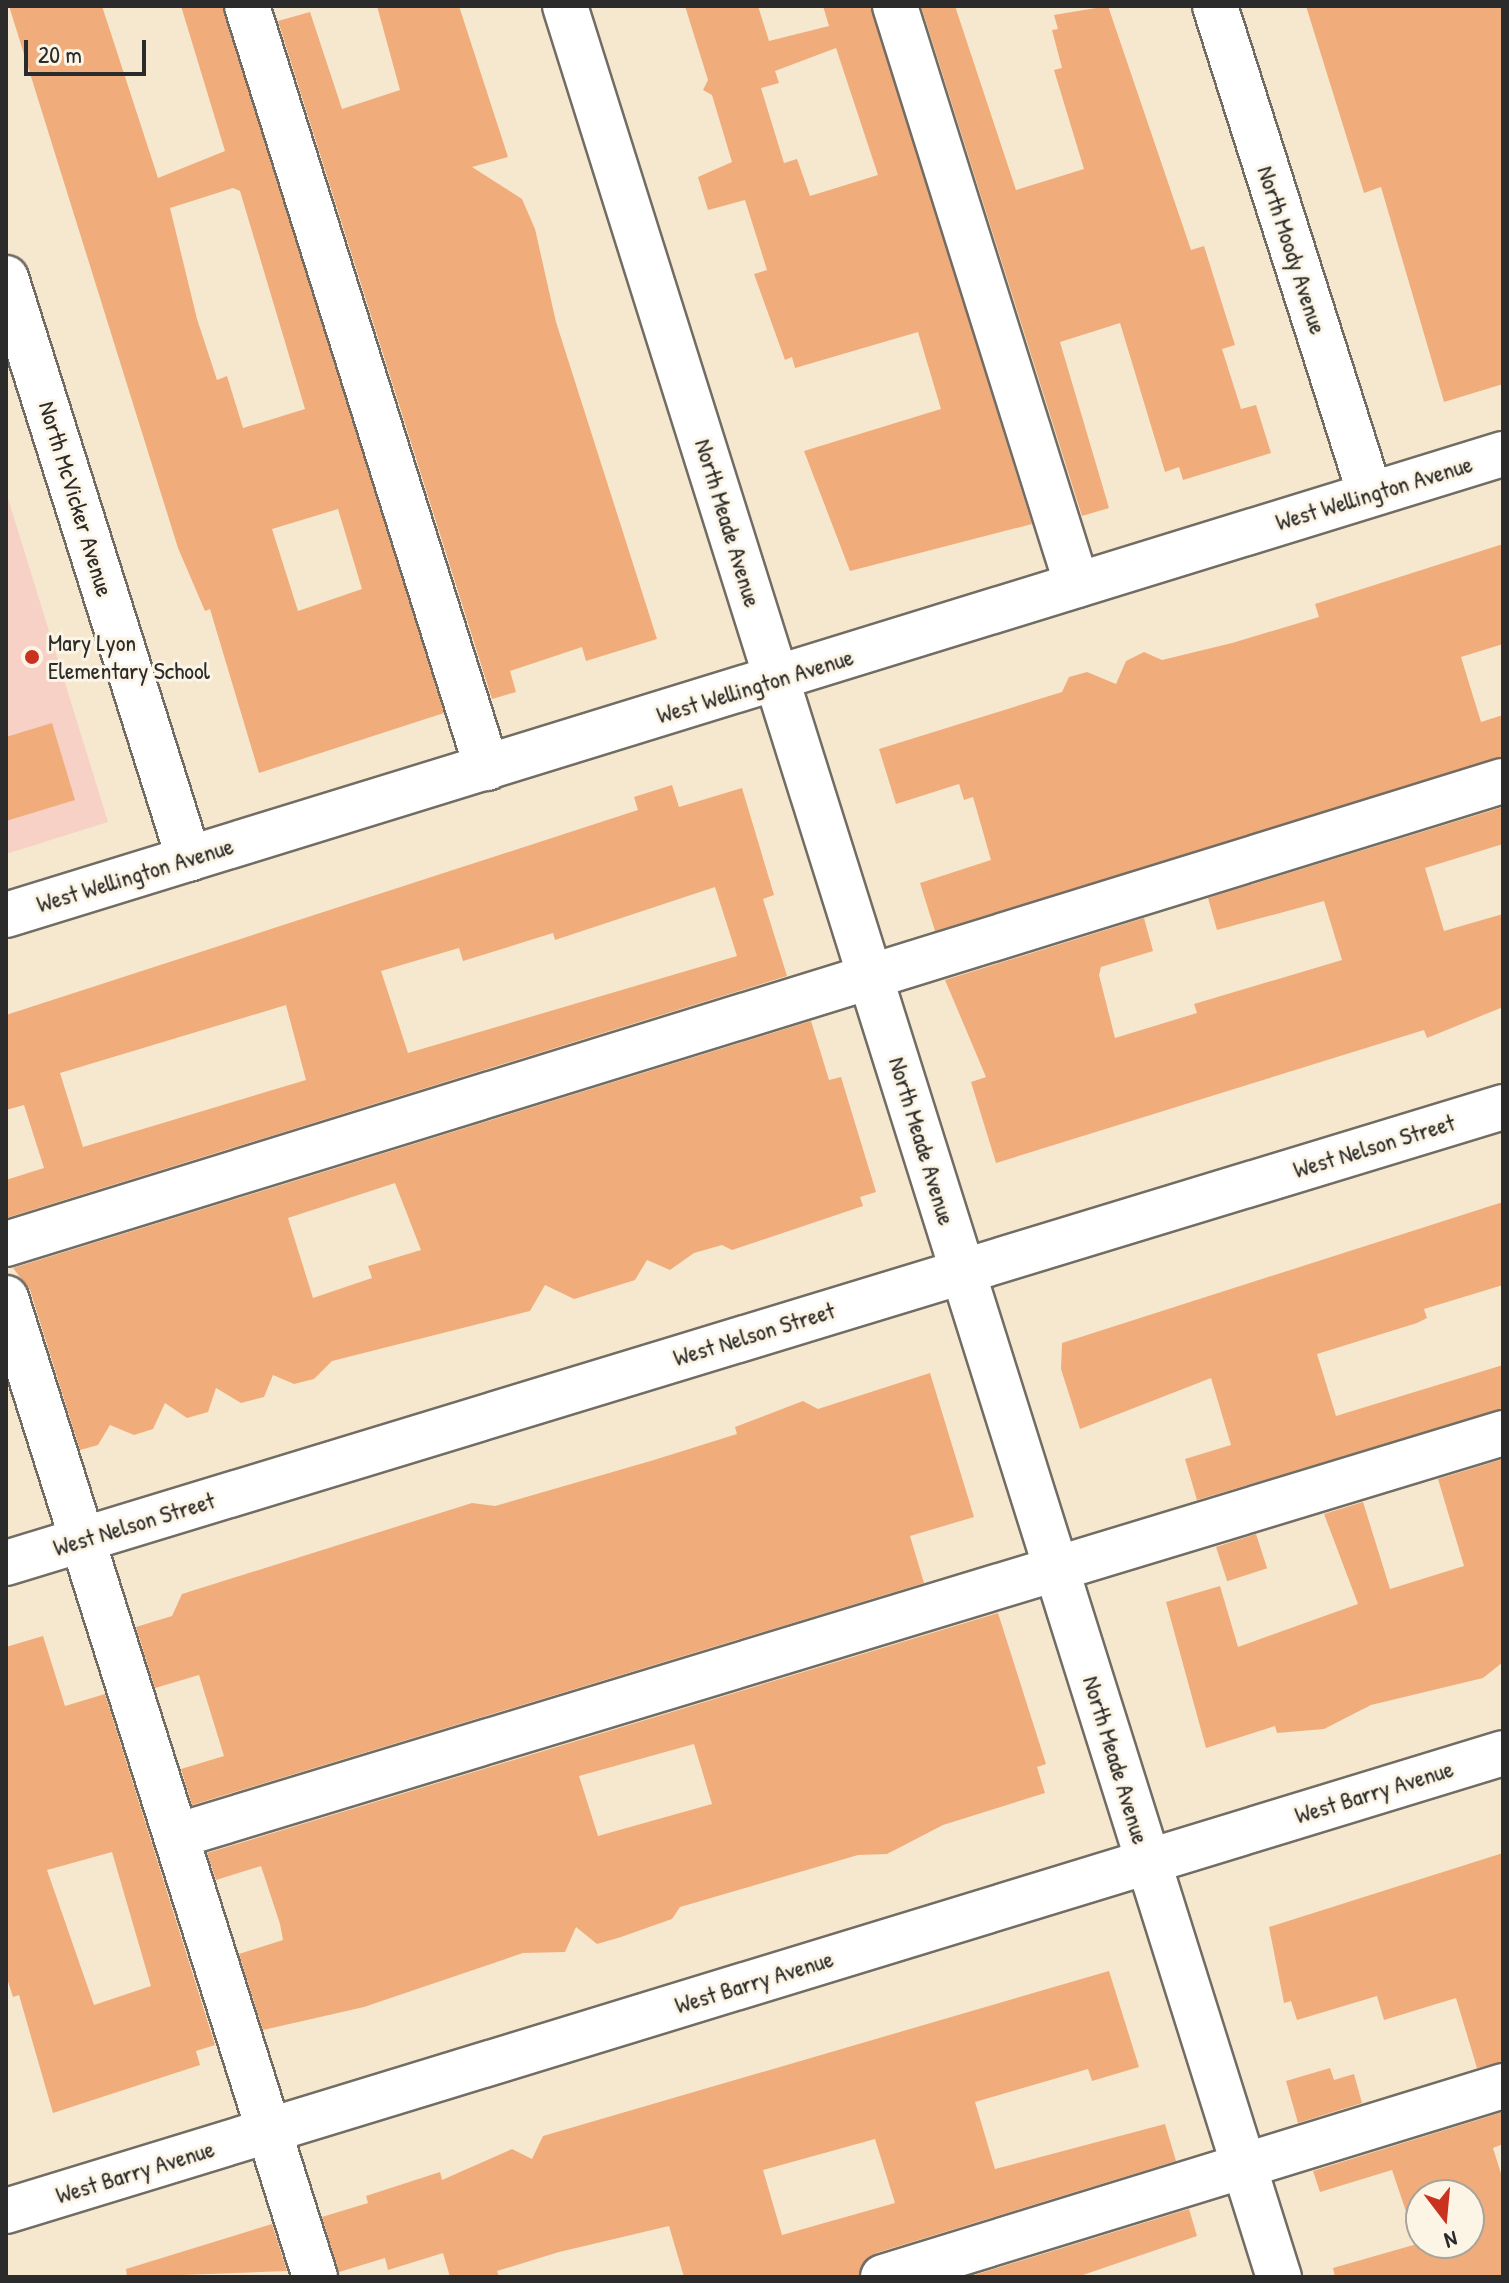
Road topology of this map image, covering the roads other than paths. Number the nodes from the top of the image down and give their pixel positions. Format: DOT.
graph roads {
  1 [pos="247,6"];
  2 [pos="565,6"];
  3 [pos="895,6"];
  4 [pos="1215,6"];
  5 [pos="6,278"];
  6 [pos="1503,454"];
  7 [pos="1370,494"];
  8 [pos="1077,585"];
  9 [pos="777,680"];
  10 [pos="487,768"];
  11 [pos="1503,781"];
  12 [pos="189,859"];
  13 [pos="6,915"];
  14 [pos="870,977"];
  15 [pos="1503,1107"];
  16 [pos="6,1244"];
  17 [pos="963,1271"];
  18 [pos="6,1298"];
  19 [pos="1503,1433"];
  20 [pos="82,1540"];
  21 [pos="6,1563"];
  22 [pos="1057,1569"];
  23 [pos="1503,1753"];
  24 [pos="176,1836"];
  25 [pos="1148,1862"];
  26 [pos="1503,2086"];
  27 [pos="269,2131"];
  28 [pos="1243,2166"];
  29 [pos="6,2211"];
  30 [pos="315,2277"];
  31 [pos="883,2277"];
  32 [pos="1279,2277"];
  1 -- 10 [label="street"];
  2 -- 9 [label="street, North Meade Avenue"];
  3 -- 8 [label="street"];
  4 -- 7 [label="street, North Moody Avenue"];
  5 -- 12 [label="street, North McVicker Avenue"];
  6 -- 7 [label="street, West Wellington Avenue"];
  7 -- 8 [label="street, West Wellington Avenue"];
  8 -- 9 [label="street, West Wellington Avenue"];
  9 -- 10 [label="street, West Wellington Avenue"];
  9 -- 14 [label="street, North Meade Avenue"];
  10 -- 12 [label="street, West Wellington Avenue"];
  11 -- 14 [label="street"];
  12 -- 13 [label="street, West Wellington Avenue"];
  14 -- 16 [label="street"];
  14 -- 17 [label="street, North Meade Avenue"];
  15 -- 17 [label="street, West Nelson Street"];
  17 -- 20 [label="street, West Nelson Street"];
  17 -- 22 [label="street, North Meade Avenue"];
  18 -- 20 [label="street"];
  19 -- 22 [label="street"];
  20 -- 21 [label="street, West Nelson Street"];
  20 -- 24 [label="street"];
  22 -- 24 [label="street"];
  22 -- 25 [label="street, North Meade Avenue"];
  23 -- 25 [label="street, West Barry Avenue"];
  24 -- 27 [label="street"];
  25 -- 27 [label="street, West Barry Avenue"];
  25 -- 28 [label="street, North Meade Avenue"];
  26 -- 28 [label="street"];
  27 -- 29 [label="street, West Barry Avenue"];
  27 -- 30 [label="street"];
  28 -- 31 [label="street"];
  28 -- 32 [label="street, North Meade Avenue"];
}
